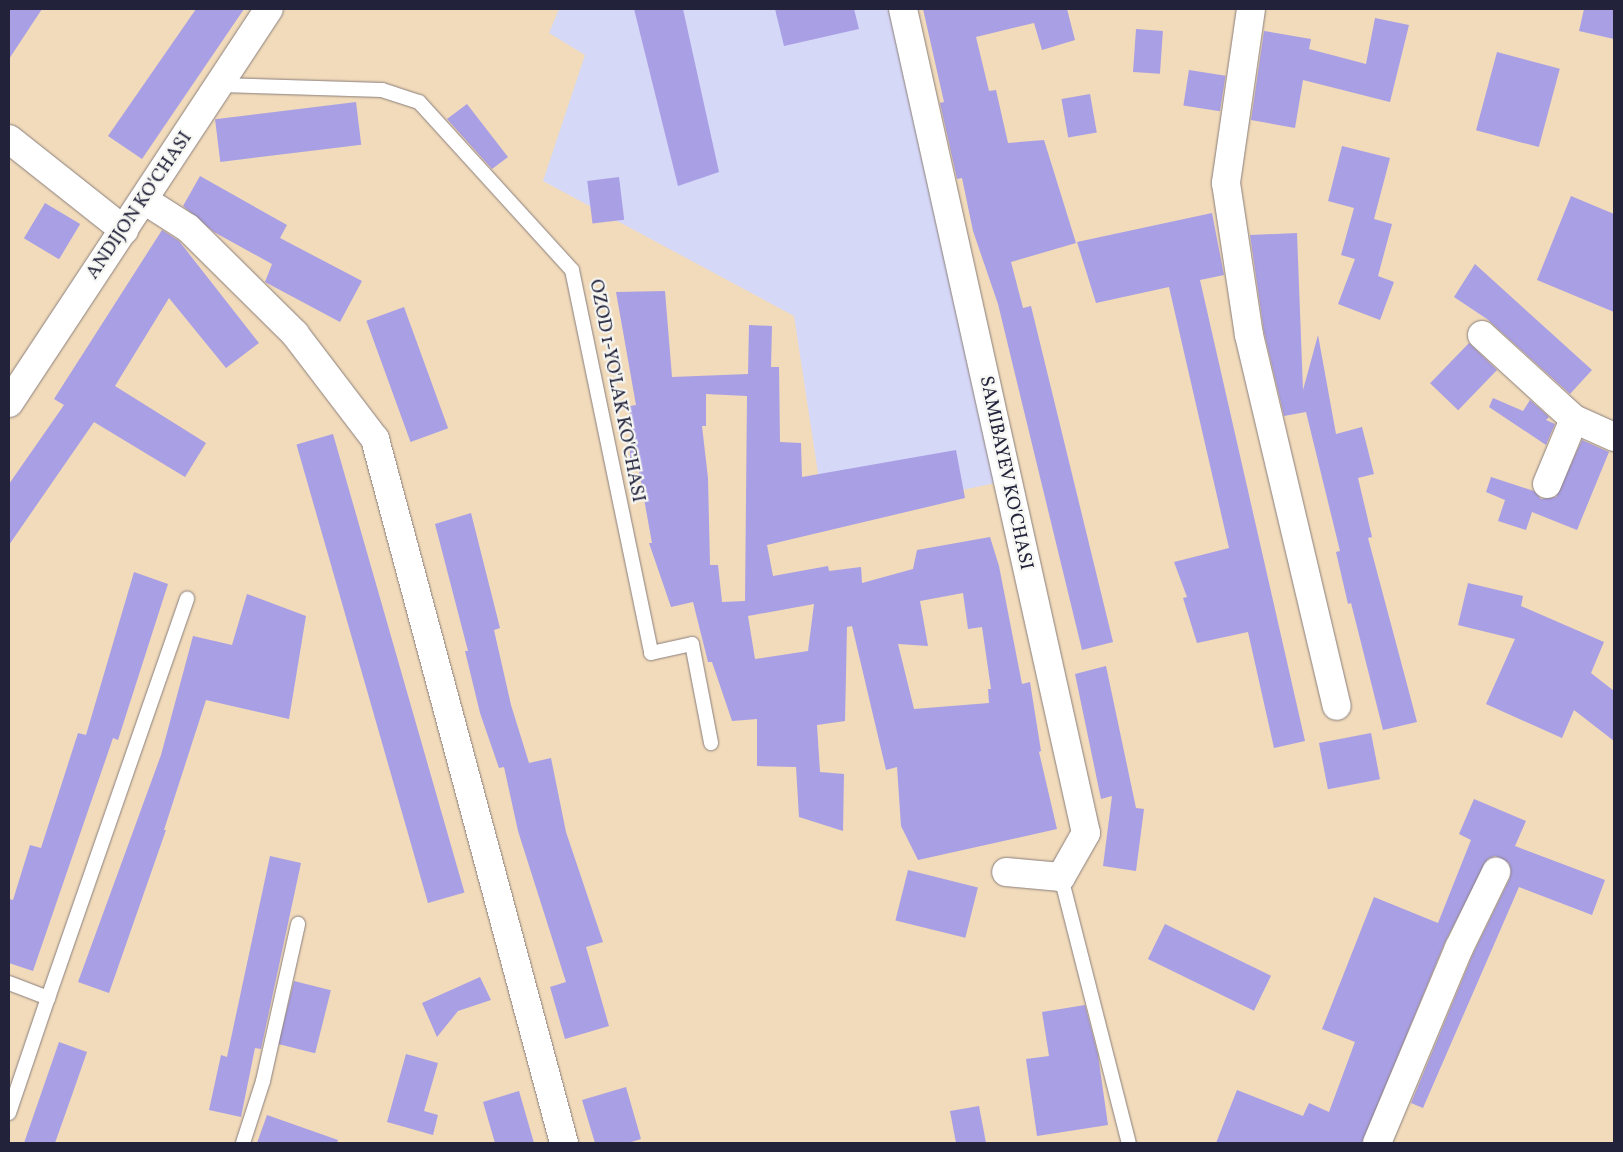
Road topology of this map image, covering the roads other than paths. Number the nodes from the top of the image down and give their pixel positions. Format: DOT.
graph roads {
  1 [pos="269,9"];
  2 [pos="903,9"];
  3 [pos="1251,9"];
  4 [pos="221,85"];
  5 [pos="9,139"];
  6 [pos="144,200"];
  7 [pos="124,230"];
  8 [pos="1482,335"];
  9 [pos="9,403"];
  10 [pos="1574,419"];
  11 [pos="1614,437"];
  12 [pos="1547,484"];
  13 [pos="187,598"];
  14 [pos="1336,706"];
  15 [pos="711,742"];
  16 [pos="1006,872"];
  17 [pos="1496,872"];
  18 [pos="1061,877"];
  19 [pos="298,924"];
  20 [pos="9,983"];
  21 [pos="48,998"];
  22 [pos="9,1113"];
  23 [pos="243,1143"];
  24 [pos="564,1143"];
  25 [pos="1129,1143"];
  26 [pos="1377,1143"];
  1 -- 4 [label="street, ANDIJON KO'CHASI"];
  2 -- 18 [label="street, SAMIBAYEV KO'CHASI"];
  3 -- 14 [label="street"];
  4 -- 6 [label="street, ANDIJON KO'CHASI"];
  4 -- 15 [label="lane, OZOD 1-YO'LAK KO'CHASI"];
  5 -- 7 [label="street"];
  6 -- 7 [label="street, ANDIJON KO'CHASI"];
  6 -- 24 [label="street"];
  7 -- 9 [label="street, ANDIJON KO'CHASI"];
  8 -- 10 [label="street"];
  10 -- 11 [label="street"];
  10 -- 12 [label="street"];
  13 -- 21 [label="lane"];
  16 -- 18 [label="street"];
  17 -- 26 [label="street"];
  18 -- 25 [label="lane"];
  19 -- 23 [label="lane"];
  20 -- 21 [label="lane"];
  21 -- 22 [label="lane"];
}
